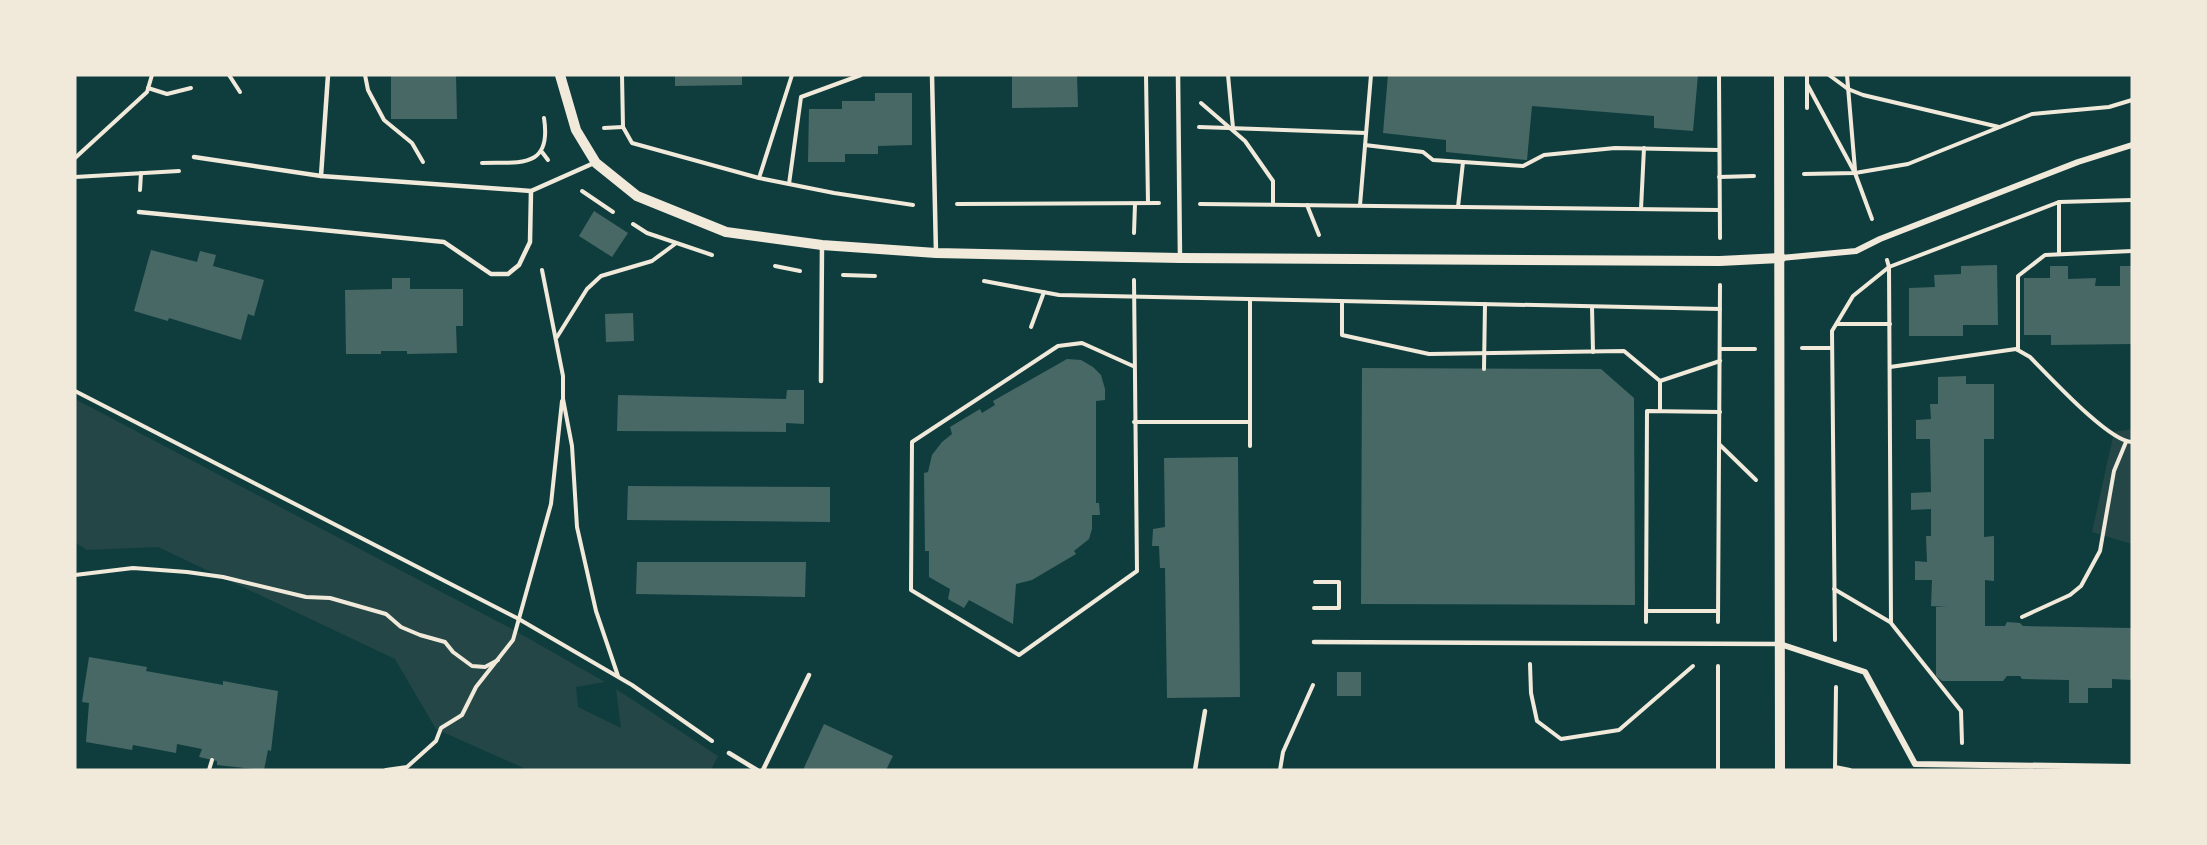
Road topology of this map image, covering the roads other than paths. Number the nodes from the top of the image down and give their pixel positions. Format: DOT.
graph roads {
  1 [pos="328,75"];
  2 [pos="560,75"];
  3 [pos="932,75"];
  4 [pos="1178,75"];
  5 [pos="1779,75"];
  6 [pos="2132,145"];
  7 [pos="194,158"];
  8 [pos="596,163"];
  9 [pos="321,176"];
  10 [pos="531,191"];
  11 [pos="139,212"];
  12 [pos="822,245"];
  13 [pos="936,253"];
  14 [pos="1180,258"];
  15 [pos="1780,258"];
  16 [pos="822,381"];
  17 [pos="1314,642"];
  18 [pos="1780,644"];
  19 [pos="809,675"];
  20 [pos="1205,711"];
  21 [pos="729,753"];
  22 [pos="2132,767"];
  23 [pos="757,770"];
  24 [pos="763,770"];
  25 [pos="1196,770"];
  26 [pos="1780,770"];
  1 -- 9 [label="lane"];
  2 -- 8 [label="street"];
  3 -- 13 [label="lane"];
  4 -- 14 [label="lane"];
  5 -- 15 [label="street"];
  6 -- 15 [label="street"];
  7 -- 9 [label="lane"];
  8 -- 10 [label="lane"];
  8 -- 12 [label="street"];
  9 -- 10 [label="lane"];
  10 -- 11 [label="lane"];
  12 -- 13 [label="street"];
  12 -- 16 [label="lane"];
  13 -- 14 [label="street"];
  14 -- 15 [label="street"];
  15 -- 18 [label="street"];
  17 -- 18 [label="lane"];
  18 -- 22 [label="street"];
  18 -- 26 [label="street"];
  19 -- 24 [label="lane"];
  20 -- 25 [label="lane"];
  21 -- 23 [label="lane"];
}
